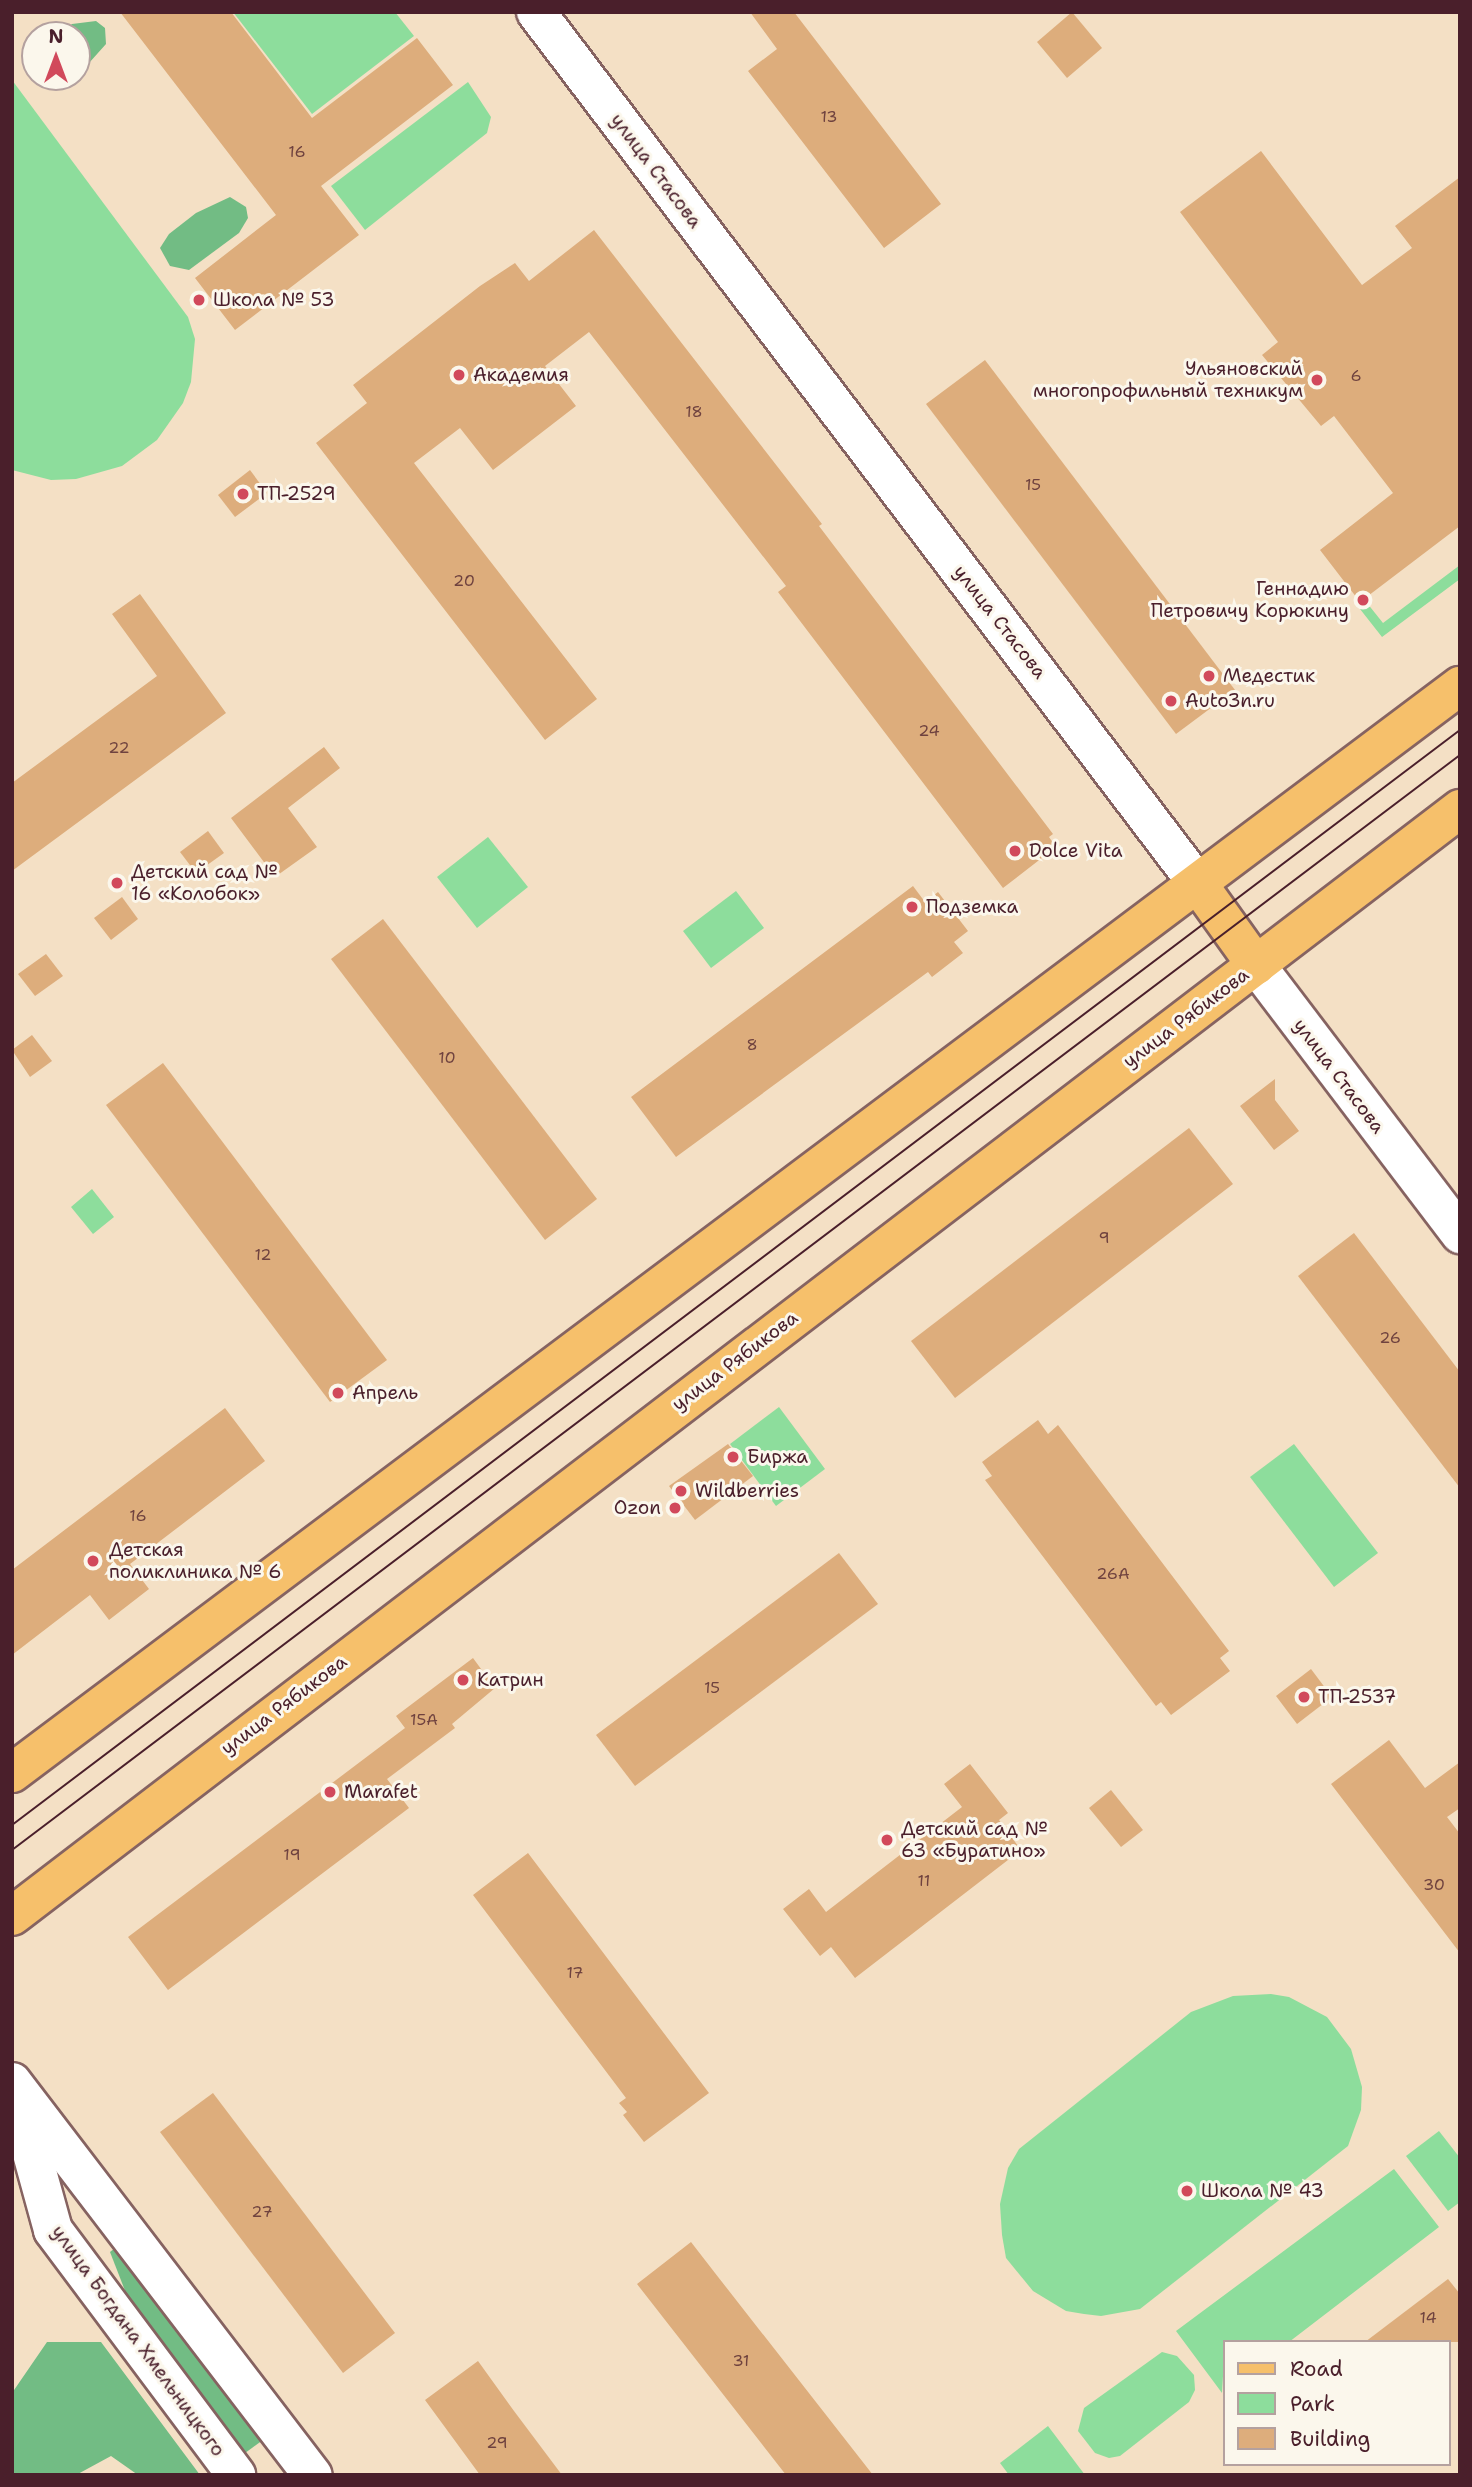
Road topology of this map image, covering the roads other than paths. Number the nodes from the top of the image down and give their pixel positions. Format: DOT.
graph roads {
  1 [pos="536,12"];
  2 [pos="1460,686"];
  3 [pos="1460,810"];
  4 [pos="1198,884"];
  5 [pos="1256,965"];
  6 [pos="1460,1234"];
  7 [pos="12,1773"];
  8 [pos="12,1916"];
  9 [pos="12,2083"];
  10 [pos="236,2475"];
  11 [pos="313,2475"];
  1 -- 4 [label="street, улица Стасова"];
  2 -- 4 [label="main road"];
  3 -- 5 [label="main road, улица Рябикова"];
  4 -- 5 [label="main road, улица Стасова"];
  4 -- 7 [label="main road"];
  5 -- 6 [label="street, улица Стасова"];
  5 -- 8 [label="main road, улица Рябикова"];
  9 -- 10 [label="street, улица Богдана Хмельницкого"];
  9 -- 11 [label="street"];
}
